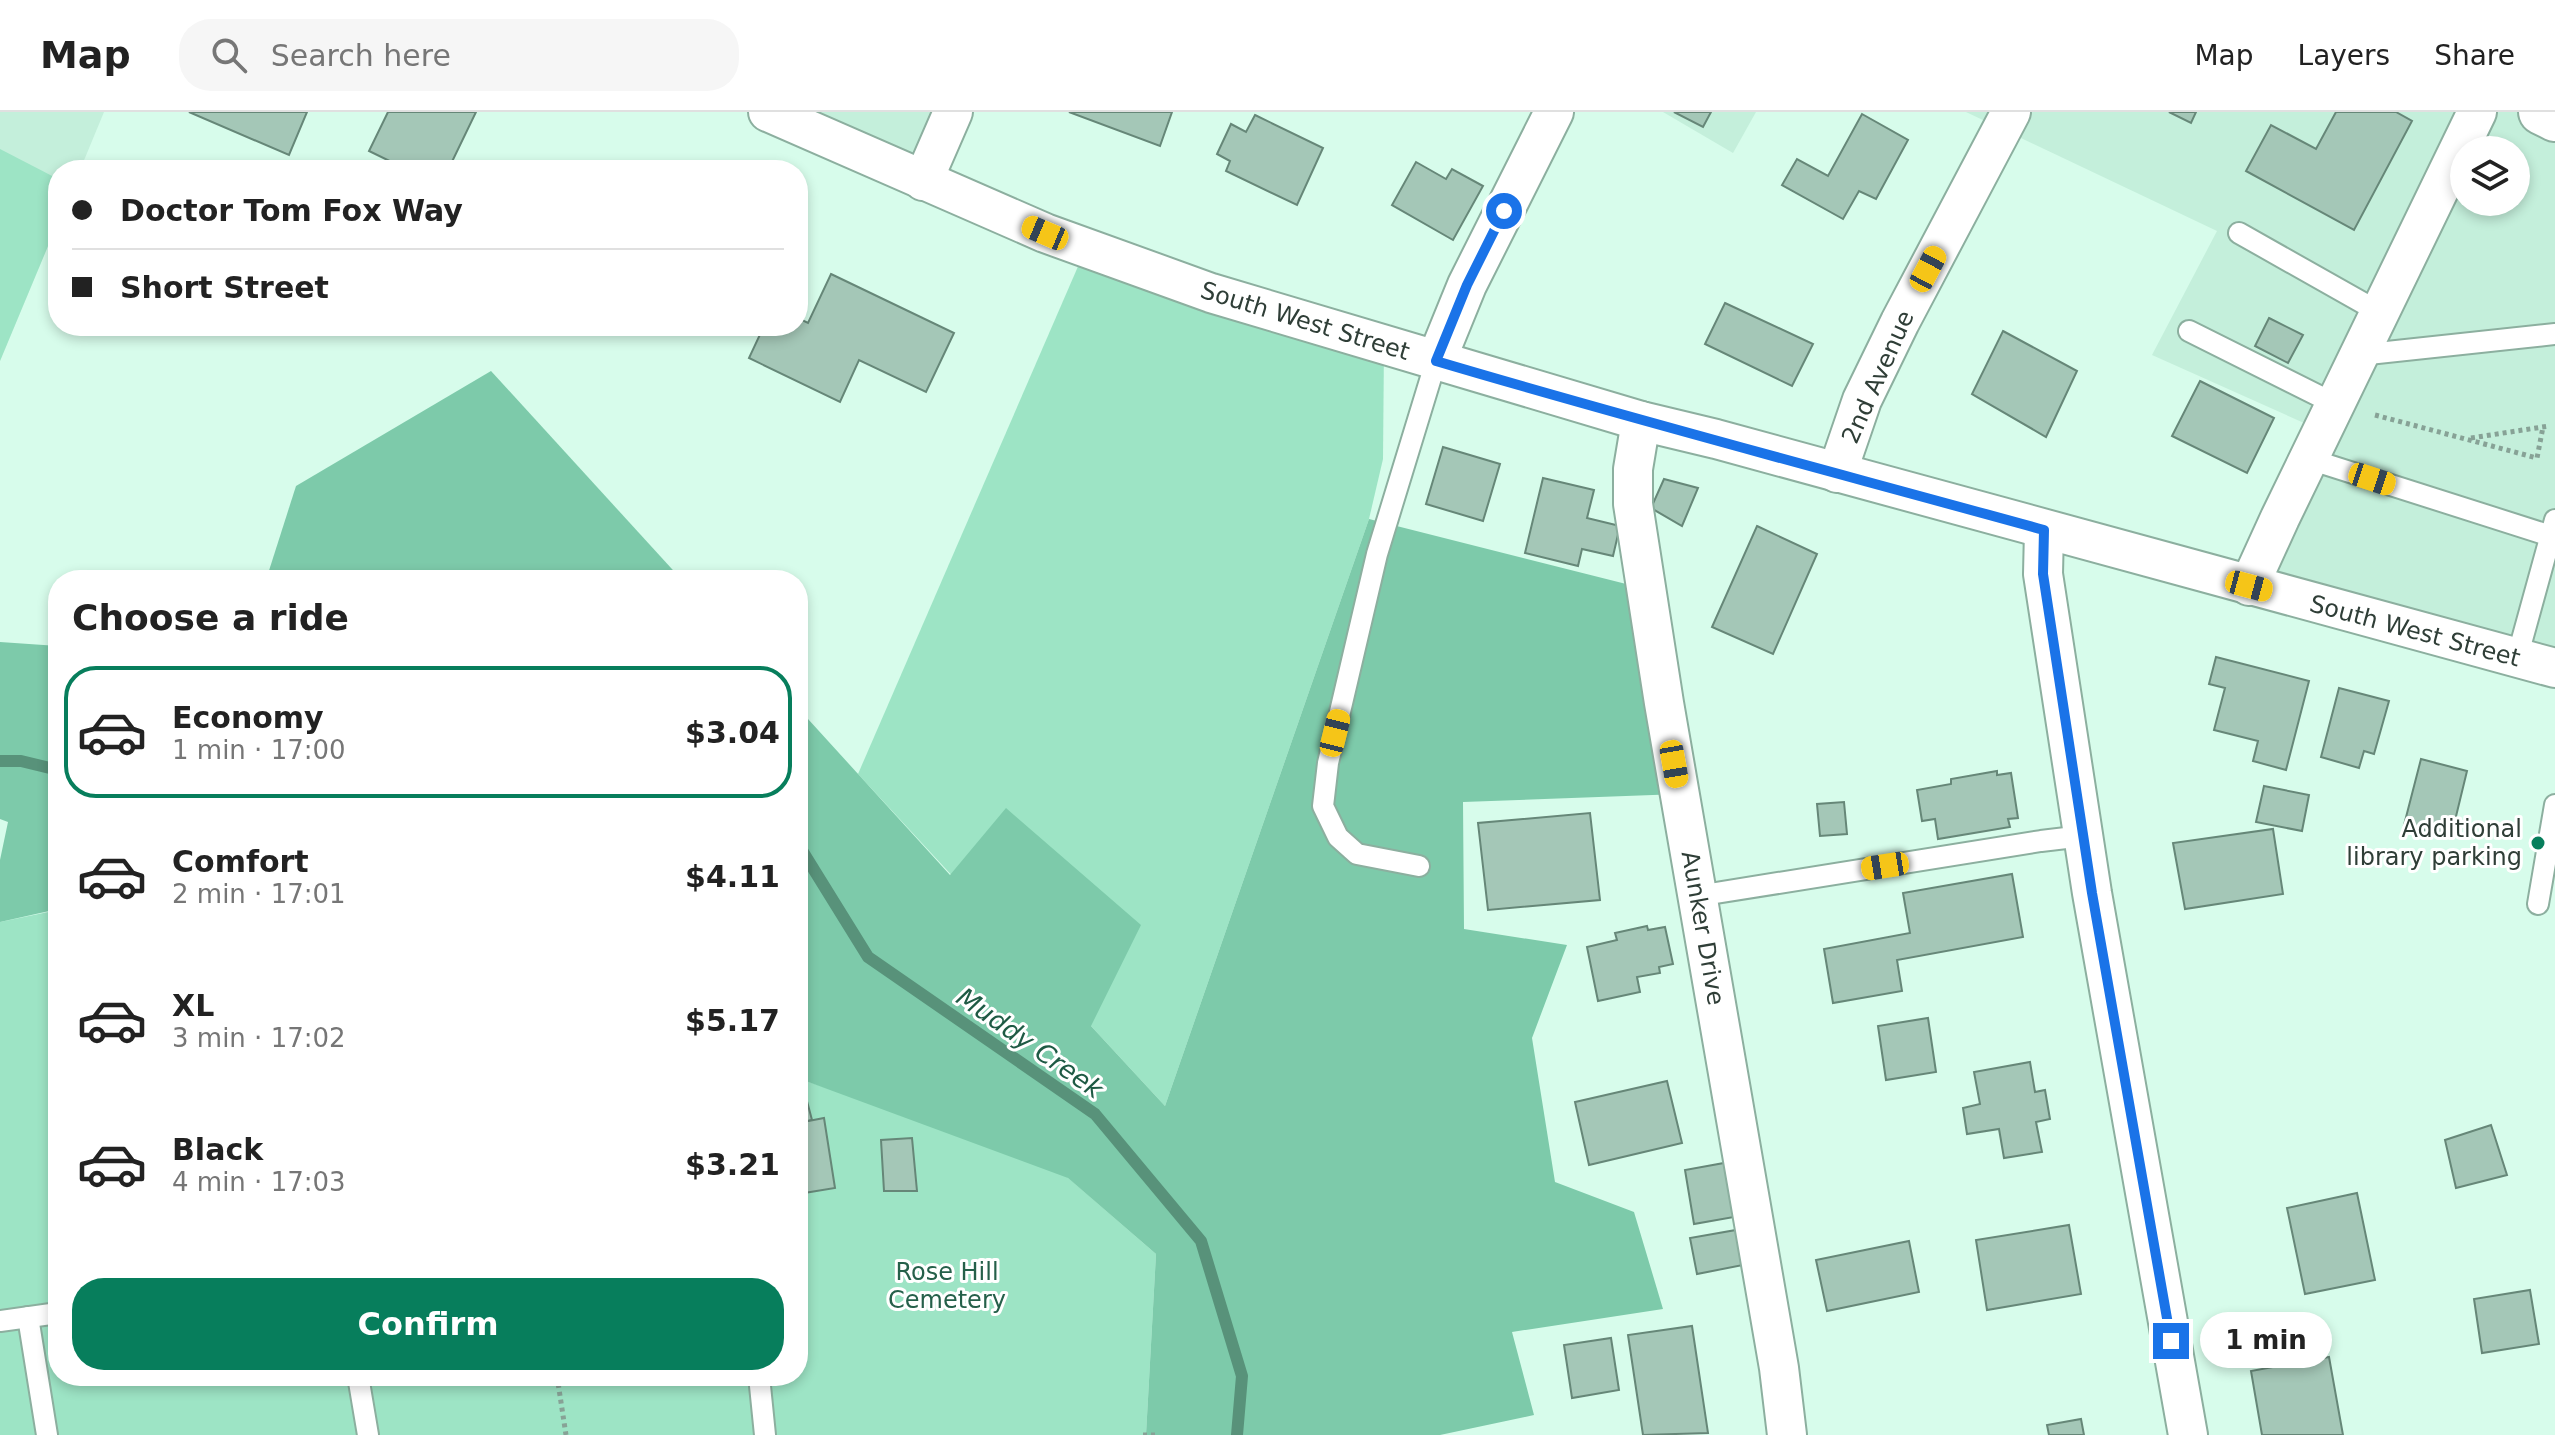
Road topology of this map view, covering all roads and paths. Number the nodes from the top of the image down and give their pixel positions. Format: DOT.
graph roads {
  1 [pos="768,112"];
  2 [pos="953,112"];
  3 [pos="1554,112"];
  4 [pos="2011,112"];
  5 [pos="2477,112"];
  6 [pos="2541,112"];
  7 [pos="2555,119"];
  8 [pos="923,181"];
  9 [pos="2239,233"];
  10 [pos="2379,312"];
  11 [pos="2189,331"];
  12 [pos="2555,334"];
  13 [pos="2359,355"];
  14 [pos="1436,361"];
  15 [pos="2335,404"];
  16 [pos="2371,414"];
  17 [pos="1641,421"];
  18 [pos="2469,439"];
  19 [pos="2309,459"];
  20 [pos="1837,473"];
  21 [pos="2553,528"];
  22 [pos="2044,530"];
  23 [pos="2249,586"];
  24 [pos="2517,658"];
  25 [pos="2555,668"];
  26 [pos="2555,805"];
  27 [pos="2083,836"];
  28 [pos="1419,866"];
  29 [pos="1697,896"];
  30 [pos="2538,904"];
  31 [pos="48,1314"];
  32 [pos="28,1317"];
  33 [pos="0,1321"];
  34 [pos="360,1386"];
  35 [pos="559,1386"];
  36 [pos="760,1386"];
  37 [pos="1144,1434"];
  38 [pos="47,1435"];
  39 [pos="368,1435"];
  40 [pos="566,1435"];
  41 [pos="765,1435"];
  42 [pos="1156,1435"];
  43 [pos="1787,1435"];
  44 [pos="2188,1435"];
  1 -- 8 [label="street, South West Street"];
  2 -- 8 [label="street"];
  3 -- 14 [label="street"];
  4 -- 20 [label="street, 2nd Avenue"];
  5 -- 10 [label="street"];
  6 -- 7 [label="main road"];
  8 -- 14 [label="street, South West Street"];
  9 -- 10 [label="lane"];
  10 -- 13 [label="street"];
  11 -- 15 [label="lane"];
  12 -- 13 [label="lane"];
  13 -- 15 [label="street"];
  14 -- 17 [label="street, South West Street"];
  14 -- 28 [label="lane"];
  15 -- 19 [label="street"];
  16 -- 18 [label="path"];
  17 -- 20 [label="street, South West Street"];
  17 -- 29 [label="street, Aunker Drive"];
  18 -- 18 [label="path"];
  19 -- 21 [label="lane"];
  19 -- 23 [label="street"];
  20 -- 22 [label="street, South West Street"];
  21 -- 24 [label="lane"];
  22 -- 23 [label="street, South West Street"];
  22 -- 27 [label="street"];
  23 -- 24 [label="street, South West Street"];
  24 -- 25 [label="street, South West Street"];
  26 -- 30 [label="lane"];
  27 -- 29 [label="lane"];
  27 -- 44 [label="street"];
  29 -- 43 [label="street, Aunker Drive"];
  31 -- 32 [label="lane"];
  32 -- 33 [label="lane"];
  32 -- 38 [label="lane"];
  34 -- 39 [label="lane"];
  35 -- 40 [label="path"];
  36 -- 41 [label="lane"];
  37 -- 42 [label="path"];
}
